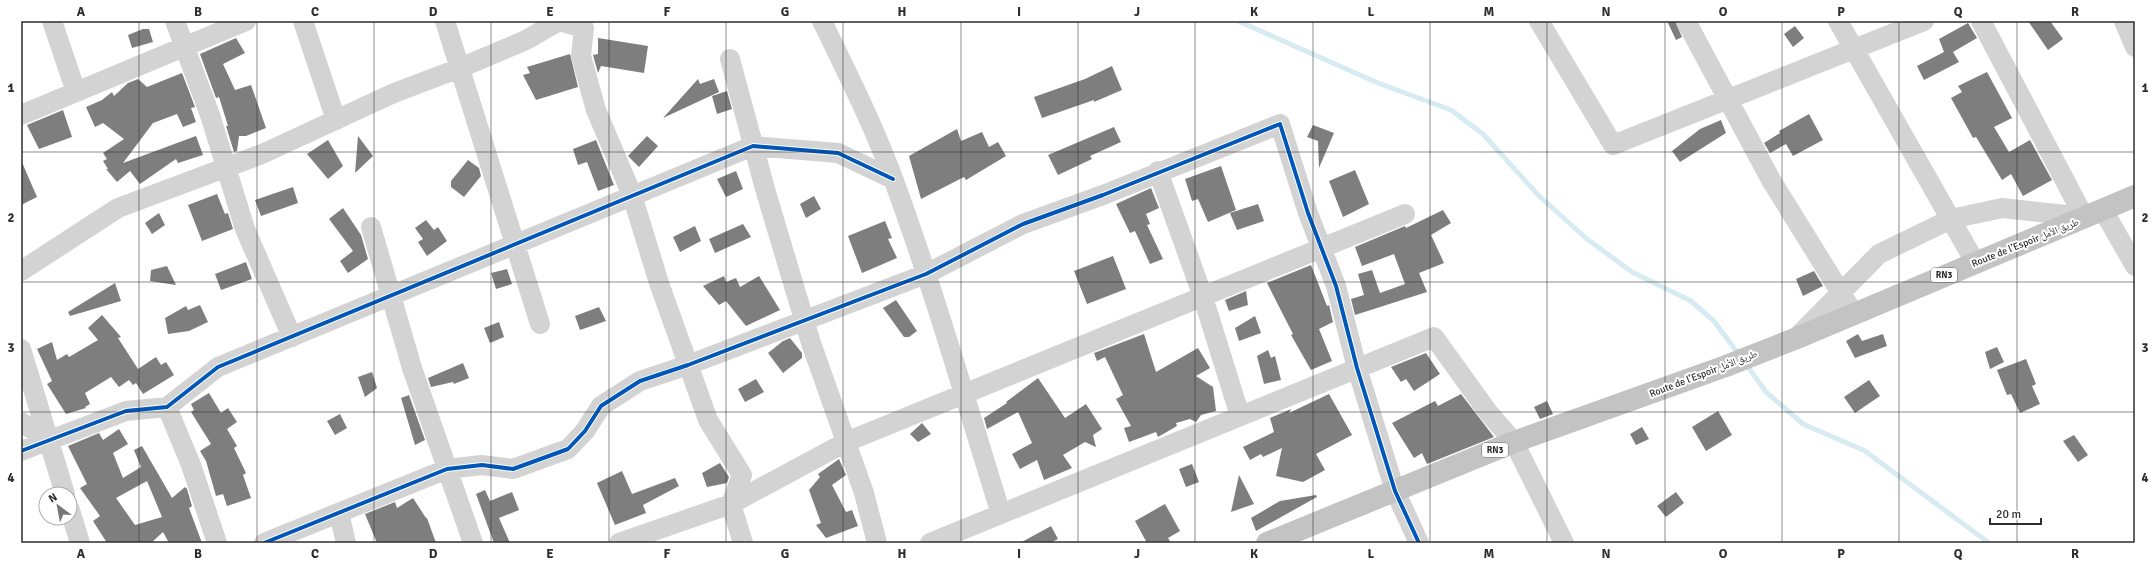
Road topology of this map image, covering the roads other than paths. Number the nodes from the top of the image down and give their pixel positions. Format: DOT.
graph roads {
  1 [pos="52,21"];
  2 [pos="175,21"];
  3 [pos="246,21"];
  4 [pos="303,21"];
  5 [pos="445,21"];
  6 [pos="559,21"];
  7 [pos="822,21"];
  8 [pos="1539,21"];
  9 [pos="1686,21"];
  10 [pos="1838,21"];
  11 [pos="1924,21"];
  12 [pos="1981,21"];
  13 [pos="2124,21"];
  14 [pos="185,47"];
  15 [pos="2135,48"];
  16 [pos="1855,49"];
  17 [pos="730,59"];
  18 [pos="460,68"];
  19 [pos="76,92"];
  20 [pos="1728,100"];
  21 [pos="21,115"];
  22 [pos="336,120"];
  23 [pos="753,146"];
  24 [pos="226,167"];
  25 [pos="1158,171"];
  26 [pos="893,179"];
  27 [pos="632,195"];
  28 [pos="2135,196"];
  29 [pos="2094,213"];
  30 [pos="1406,214"];
  31 [pos="1951,219"];
  32 [pos="371,227"];
  33 [pos="515,244"];
  34 [pos="1322,248"];
  35 [pos="1975,262"];
  36 [pos="2135,266"];
  37 [pos="21,272"];
  38 [pos="926,274"];
  39 [pos="1841,293"];
  40 [pos="391,295"];
  41 [pos="1203,297"];
  42 [pos="1854,314"];
  43 [pos="804,319"];
  44 [pos="540,324"];
  45 [pos="292,337"];
  46 [pos="1797,338"];
  47 [pos="21,348"];
  48 [pos="688,365"];
  49 [pos="1357,368"];
  50 [pos="964,394"];
  51 [pos="168,407"];
  52 [pos="1240,416"];
  53 [pos="21,422"];
  54 [pos="48,440"];
  55 [pos="846,442"];
  56 [pos="1514,442"];
  57 [pos="21,450"];
  58 [pos="447,469"];
  59 [pos="62,486"];
  60 [pos="1395,491"];
  61 [pos="731,504"];
  62 [pos="339,513"];
  63 [pos="1001,514"];
  64 [pos="75,526"];
  65 [pos="1275,542"];
  66 [pos="80,543"];
  67 [pos="217,543"];
  68 [pos="264,543"];
  69 [pos="346,543"];
  70 [pos="473,543"];
  71 [pos="619,543"];
  72 [pos="743,543"];
  73 [pos="876,543"];
  74 [pos="930,543"];
  75 [pos="1419,543"];
  76 [pos="1564,543"];
  1 -- 19 [label="street"];
  2 -- 14 [label="street"];
  3 -- 14 [label="street"];
  4 -- 22 [label="street"];
  5 -- 18 [label="street"];
  6 -- 18 [label="street"];
  6 -- 27 [label="street"];
  7 -- 26 [label="street"];
  8 -- 20 [label="street"];
  9 -- 20 [label="street"];
  10 -- 16 [label="street"];
  11 -- 16 [label="street"];
  12 -- 29 [label="street"];
  13 -- 15 [label="street"];
  14 -- 19 [label="street"];
  14 -- 24 [label="street"];
  16 -- 20 [label="street"];
  16 -- 31 [label="street"];
  17 -- 23 [label="street"];
  18 -- 22 [label="street"];
  18 -- 33 [label="street"];
  19 -- 21 [label="street"];
  20 -- 39 [label="street"];
  22 -- 24 [label="street"];
  23 -- 26 [label="street"];
  23 -- 27 [label="street"];
  23 -- 43 [label="street"];
  24 -- 37 [label="street"];
  24 -- 45 [label="street"];
  25 -- 34 [label="street"];
  25 -- 38 [label="street"];
  25 -- 41 [label="street"];
  26 -- 38 [label="street"];
  27 -- 33 [label="street"];
  27 -- 48 [label="street"];
  28 -- 29 [label="highway, Route de l’Espoir طريق الأمل / RN3"];
  29 -- 31 [label="street"];
  29 -- 35 [label="highway, Route de l’Espoir طريق الأمل / RN3"];
  29 -- 36 [label="street"];
  30 -- 34 [label="street"];
  31 -- 35 [label="street"];
  31 -- 39 [label="street"];
  32 -- 40 [label="street"];
  33 -- 40 [label="street"];
  33 -- 44 [label="street"];
  34 -- 41 [label="street"];
  34 -- 49 [label="street"];
  35 -- 42 [label="highway, Route de l’Espoir طريق الأمل / RN3"];
  38 -- 43 [label="street"];
  38 -- 50 [label="street"];
  39 -- 42 [label="street"];
  39 -- 46 [label="street"];
  40 -- 45 [label="street"];
  40 -- 58 [label="street"];
  41 -- 50 [label="street"];
  41 -- 52 [label="street"];
  42 -- 46 [label="highway, Route de l’Espoir طريق الأمل / RN3"];
  43 -- 48 [label="street"];
  43 -- 55 [label="street"];
  45 -- 51 [label="street"];
  46 -- 56 [label="highway, Route de l’Espoir طريق الأمل / RN3"];
  47 -- 54 [label="street"];
  48 -- 58 [label="street"];
  48 -- 61 [label="street"];
  49 -- 52 [label="street"];
  49 -- 56 [label="street"];
  49 -- 60 [label="street"];
  50 -- 55 [label="street"];
  50 -- 63 [label="street"];
  51 -- 54 [label="street"];
  51 -- 67 [label="street"];
  52 -- 63 [label="street"];
  53 -- 54 [label="street"];
  54 -- 57 [label="street"];
  54 -- 59 [label="street"];
  55 -- 61 [label="street"];
  55 -- 73 [label="street"];
  56 -- 60 [label="highway, Route de l’Espoir طريق الأمل / RN3"];
  56 -- 76 [label="street"];
  58 -- 62 [label="street"];
  58 -- 70 [label="street"];
  60 -- 65 [label="highway, Route de l’Espoir طريق الأمل / RN3"];
  60 -- 75 [label="street"];
  61 -- 71 [label="street"];
  61 -- 72 [label="street"];
  62 -- 68 [label="street"];
  62 -- 69 [label="street"];
  63 -- 74 [label="street"];
  64 -- 66 [label="street"];
}
